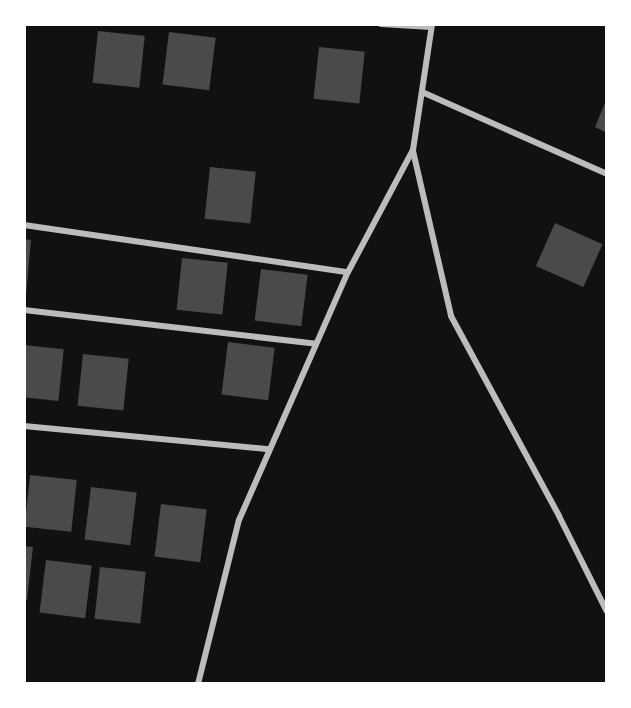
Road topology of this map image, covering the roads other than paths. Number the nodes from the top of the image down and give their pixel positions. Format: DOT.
graph roads {
  1 [pos="381,24"];
  2 [pos="432,26"];
  3 [pos="422,92"];
  4 [pos="413,150"];
  5 [pos="607,174"];
  6 [pos="24,225"];
  7 [pos="348,272"];
  8 [pos="24,310"];
  9 [pos="316,344"];
  10 [pos="24,426"];
  11 [pos="269,449"];
  12 [pos="607,612"];
  13 [pos="198,684"];
  1 -- 2 [label="street"];
  2 -- 3 [label="street"];
  3 -- 4 [label="street"];
  3 -- 5 [label="street"];
  4 -- 7 [label="street"];
  4 -- 12 [label="street"];
  6 -- 7 [label="street"];
  7 -- 9 [label="street"];
  8 -- 9 [label="street"];
  9 -- 11 [label="street"];
  10 -- 11 [label="street"];
  11 -- 13 [label="street"];
}
